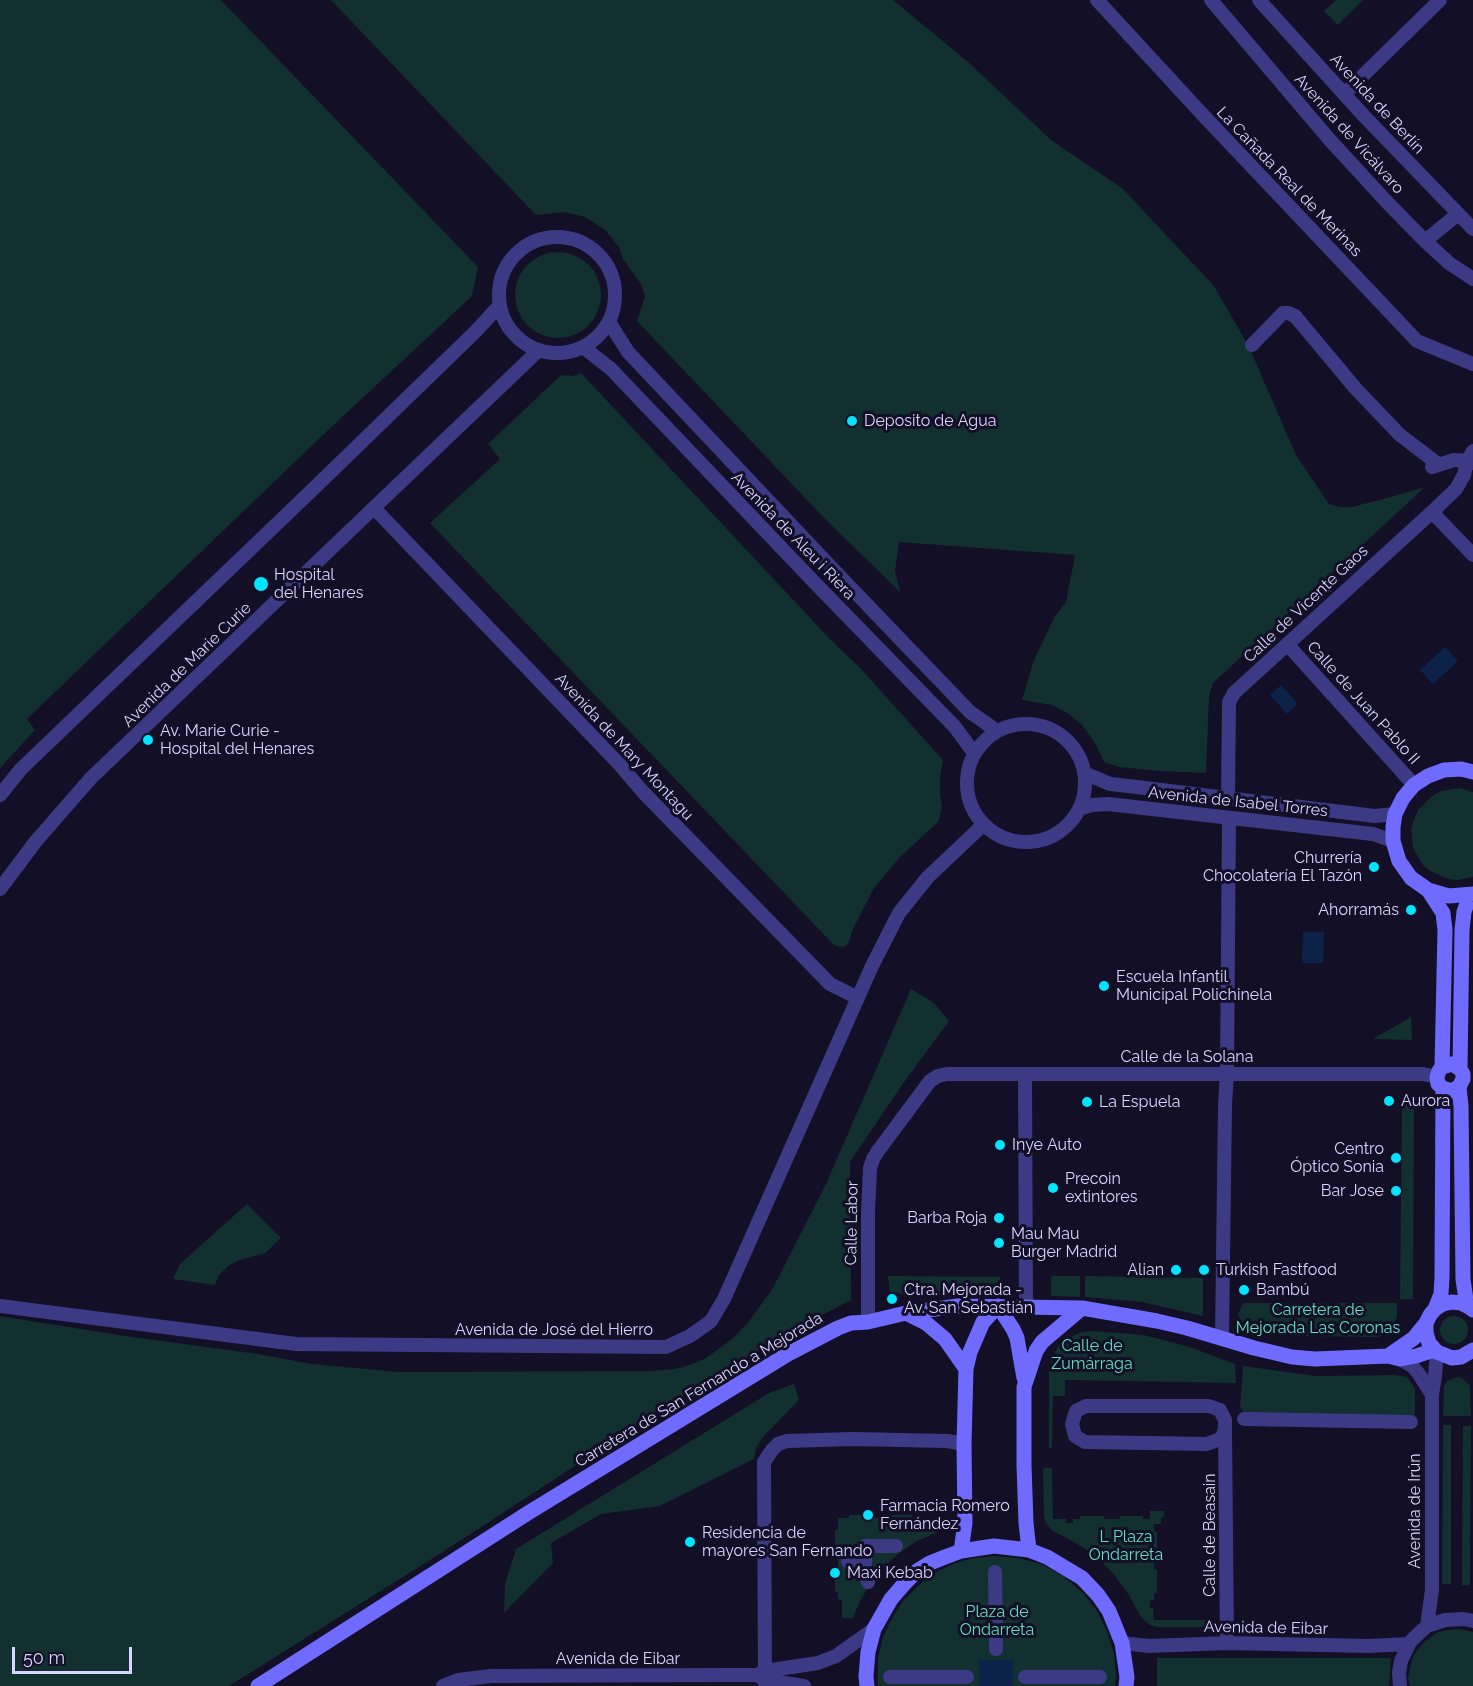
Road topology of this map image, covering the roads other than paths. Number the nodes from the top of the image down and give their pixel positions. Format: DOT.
graph roads {
  1 [pos="1097,0"];
  2 [pos="1211,0"];
  3 [pos="1259,0"];
  4 [pos="1440,0"];
  5 [pos="1344,94"];
  6 [pos="1458,214"];
  7 [pos="1473,229"];
  8 [pos="1425,241"];
  9 [pos="1473,279"];
  10 [pos="500,304"];
  11 [pos="609,322"];
  12 [pos="1252,345"];
  13 [pos="583,347"];
  14 [pos="539,351"];
  15 [pos="1473,364"];
  16 [pos="1471,458"];
  17 [pos="375,509"];
  18 [pos="1432,512"];
  19 [pos="1473,555"];
  20 [pos="1287,644"];
  21 [pos="997,731"];
  22 [pos="974,753"];
  23 [pos="1473,772"];
  24 [pos="1084,773"];
  25 [pos="1414,785"];
  26 [pos="0,795"];
  27 [pos="1228,798"];
  28 [pos="1079,809"];
  29 [pos="1395,814"];
  30 [pos="1228,818"];
  31 [pos="983,825"];
  32 [pos="1393,841"];
  33 [pos="0,890"];
  34 [pos="1428,890"];
  35 [pos="1472,895"];
  36 [pos="858,998"];
  37 [pos="1025,1074"];
  38 [pos="1227,1074"];
  39 [pos="938,1076"];
  40 [pos="1441,1078"];
  41 [pos="1464,1079"];
  42 [pos="0,1306"];
  43 [pos="998,1306"];
  44 [pos="1026,1307"];
  45 [pos="1082,1308"];
  46 [pos="1471,1308"];
  47 [pos="1435,1309"];
  48 [pos="906,1313"];
  49 [pos="868,1322"];
  50 [pos="1426,1323"];
  51 [pos="1222,1339"];
  52 [pos="1435,1351"];
  53 [pos="1472,1354"];
  54 [pos="1394,1358"];
  55 [pos="966,1369"];
  56 [pos="1024,1387"];
  57 [pos="1432,1395"];
  58 [pos="1244,1419"];
  59 [pos="1411,1422"];
  60 [pos="1225,1430"];
  61 [pos="964,1444"];
  62 [pos="897,1546"];
  63 [pos="1029,1550"];
  64 [pos="961,1551"];
  65 [pos="848,1562"];
  66 [pos="864,1566"];
  67 [pos="995,1572"];
  68 [pos="868,1582"];
  69 [pos="1473,1621"];
  70 [pos="1427,1626"];
  71 [pos="874,1629"];
  72 [pos="1122,1643"];
  73 [pos="1227,1643"];
  74 [pos="1409,1644"];
  75 [pos="996,1649"];
  76 [pos="890,1677"];
  77 [pos="967,1677"];
  78 [pos="1025,1677"];
  79 [pos="1100,1677"];
  80 [pos="763,1678"];
  81 [pos="258,1686"];
  82 [pos="443,1686"];
  83 [pos="804,1686"];
  84 [pos="867,1686"];
  85 [pos="1126,1686"];
  86 [pos="1400,1686"];
  1 -- 15 [label="street, La Cañada Real de Merinas"];
  2 -- 8 [label="street, Avenida de Vicálvaro"];
  3 -- 5 [label="street, Avenida de Berlín"];
  4 -- 5 [label="street"];
  5 -- 6 [label="street, Avenida de Berlín"];
  6 -- 7 [label="street, Avenida de Berlín"];
  6 -- 8 [label="street"];
  8 -- 9 [label="street, Avenida de Vicálvaro"];
  10 -- 11 [label="street"];
  10 -- 14 [label="street"];
  10 -- 26 [label="street"];
  11 -- 13 [label="street"];
  11 -- 21 [label="street, Avenida de Aleu i Riera"];
  12 -- 16 [label="street"];
  13 -- 14 [label="street"];
  13 -- 22 [label="street, Avenida de Aleu i Riera"];
  14 -- 17 [label="street, Avenida de Marie Curie"];
  16 -- 18 [label="street, Calle de Vicente Gaos"];
  17 -- 33 [label="street, Avenida de Marie Curie"];
  17 -- 36 [label="street, Avenida de Mary Montagu"];
  18 -- 19 [label="street"];
  18 -- 20 [label="street, Calle de Vicente Gaos"];
  20 -- 25 [label="street, Calle de Juan Pablo II"];
  20 -- 27 [label="street, Calle de Vicente Gaos"];
  21 -- 22 [label="street"];
  21 -- 24 [label="street"];
  22 -- 31 [label="street"];
  23 -- 25 [label="street"];
  24 -- 27 [label="street, Avenida de Isabel Torres"];
  24 -- 28 [label="street"];
  25 -- 29 [label="street"];
  27 -- 29 [label="street, Avenida de Isabel Torres"];
  28 -- 30 [label="street, Avenida de Isabel Torres"];
  28 -- 31 [label="street"];
  29 -- 32 [label="street"];
  30 -- 32 [label="street, Avenida de Isabel Torres"];
  30 -- 38 [label="street"];
  31 -- 36 [label="street, Avenida de José del Hierro"];
  32 -- 34 [label="street"];
  34 -- 35 [label="street"];
  34 -- 40 [label="street"];
  35 -- 41 [label="street"];
  36 -- 42 [label="street, Avenida de José del Hierro"];
  37 -- 38 [label="street, Calle de la Solana"];
  37 -- 39 [label="street, Calle de la Solana"];
  37 -- 44 [label="street"];
  38 -- 40 [label="street, Calle de la Solana"];
  38 -- 51 [label="street"];
  39 -- 49 [label="street, Calle Labor"];
  40 -- 41 [label="street"];
  40 -- 41 [label="street"];
  40 -- 47 [label="street"];
  41 -- 46 [label="street"];
  43 -- 44 [label="street, Carretera de San Fernando a Mejorada"];
  43 -- 48 [label="street, Carretera de San Fernando a Mejorada"];
  43 -- 55 [label="street"];
  43 -- 56 [label="street"];
  44 -- 45 [label="street, Carretera de San Fernando a Mejorada"];
  45 -- 51 [label="street, Carretera de San Fernando a Mejorada"];
  45 -- 56 [label="street"];
  46 -- 47 [label="street"];
  47 -- 50 [label="street"];
  48 -- 49 [label="street, Carretera de San Fernando a Mejorada"];
  48 -- 55 [label="street"];
  49 -- 81 [label="street, Carretera de San Fernando a Mejorada"];
  50 -- 52 [label="street"];
  50 -- 54 [label="street"];
  51 -- 54 [label="street, Carretera de San Fernando a Mejorada"];
  52 -- 53 [label="street"];
  52 -- 54 [label="street, Carretera de San Fernando a Mejorada"];
  52 -- 57 [label="street, Avenida de Irún"];
  54 -- 57 [label="street"];
  55 -- 61 [label="street"];
  56 -- 63 [label="street"];
  57 -- 70 [label="street, Avenida de Irún"];
  58 -- 59 [label="street"];
  60 -- 60 [label="street, Calle de Beasain"];
  60 -- 73 [label="street, Calle de Beasain"];
  61 -- 64 [label="street"];
  61 -- 80 [label="street"];
  62 -- 66 [label="street"];
  63 -- 64 [label="street"];
  63 -- 72 [label="street"];
  64 -- 71 [label="street"];
  65 -- 66 [label="street"];
  66 -- 68 [label="street"];
  67 -- 75 [label="street"];
  69 -- 70 [label="street"];
  70 -- 74 [label="street"];
  71 -- 80 [label="street, Avenida de Eibar"];
  71 -- 84 [label="street"];
  72 -- 73 [label="street, Avenida de Eibar"];
  72 -- 85 [label="street"];
  73 -- 74 [label="street, Avenida de Eibar"];
  74 -- 86 [label="street"];
  76 -- 77 [label="street"];
  78 -- 79 [label="street"];
  80 -- 82 [label="street, Avenida de Eibar"];
  80 -- 83 [label="street, Avenida de Eibar"];
}
